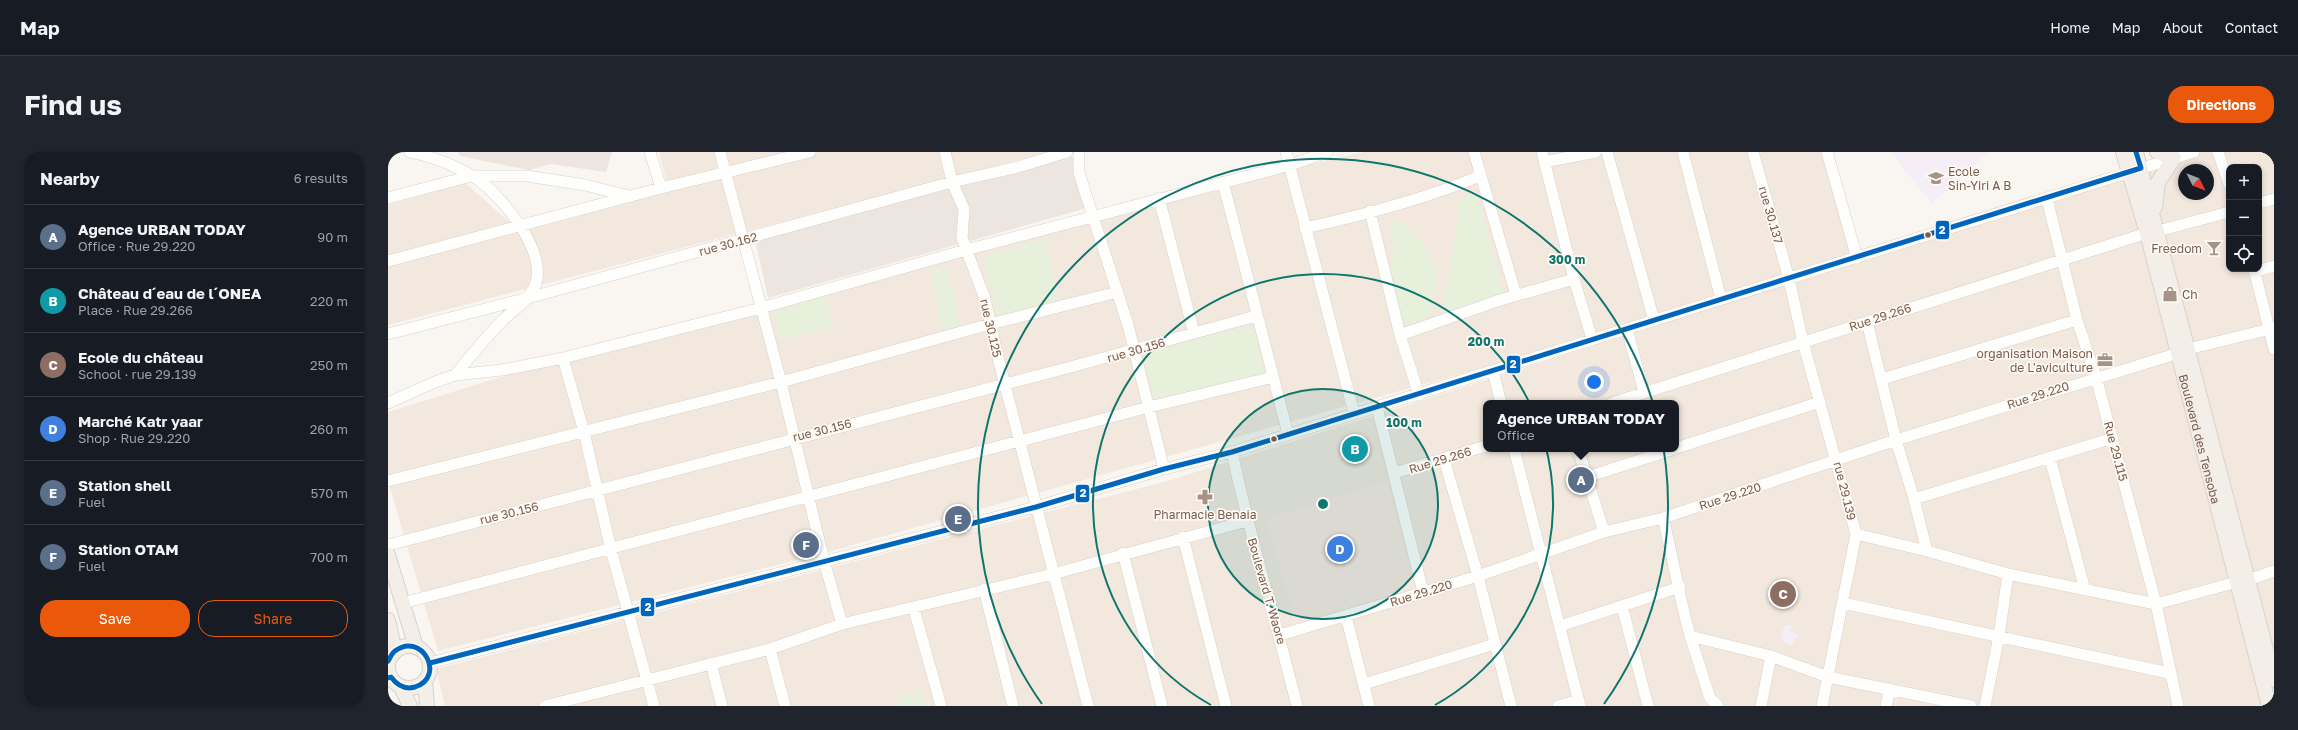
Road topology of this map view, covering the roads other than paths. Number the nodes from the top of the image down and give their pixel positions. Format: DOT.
graph roads {
  1 [pos="410,152"];
  2 [pos="650,152"];
  3 [pos="720,152"];
  4 [pos="810,152"];
  5 [pos="945,152"];
  6 [pos="1067,152"];
  7 [pos="1079,152"];
  8 [pos="1286,152"];
  9 [pos="1326,152"];
  10 [pos="1474,152"];
  11 [pos="1596,152"];
  12 [pos="1607,152"];
  13 [pos="1683,152"];
  14 [pos="1753,152"];
  15 [pos="1827,152"];
  16 [pos="2123,152"];
  17 [pos="2136,152"];
  18 [pos="2157,152"];
  19 [pos="2194,152"];
  20 [pos="2218,152"];
  21 [pos="1543,157"];
  22 [pos="2174,158"];
  23 [pos="1290,164"];
  24 [pos="2134,170"];
  25 [pos="726,174"];
  26 [pos="2226,175"];
  27 [pos="471,176"];
  28 [pos="1480,176"];
  29 [pos="952,182"];
  30 [pos="1223,182"];
  31 [pos="661,188"];
  32 [pos="630,196"];
  33 [pos="388,198"];
  34 [pos="1159,198"];
  35 [pos="2047,199"];
  36 [pos="2274,199"];
  37 [pos="2262,202"];
  38 [pos="1370,211"];
  39 [pos="2226,213"];
  40 [pos="2154,215"];
  41 [pos="1094,216"];
  42 [pos="520,227"];
  43 [pos="1305,228"];
  44 [pos="2152,232"];
  45 [pos="743,239"];
  46 [pos="966,250"];
  47 [pos="1857,258"];
  48 [pos="2064,258"];
  49 [pos="388,261"];
  50 [pos="2274,266"];
  51 [pos="2262,268"];
  52 [pos="2255,272"];
  53 [pos="1574,278"];
  54 [pos="1789,279"];
  55 [pos="1118,292"];
  56 [pos="1516,295"];
  57 [pos="528,298"];
  58 [pos="1721,299"];
  59 [pos="761,308"];
  60 [pos="1256,316"];
  61 [pos="1654,320"];
  62 [pos="2077,320"];
  63 [pos="1866,322"];
  64 [pos="990,324"];
  65 [pos="1626,329"];
  66 [pos="2272,329"];
  67 [pos="1194,333"];
  68 [pos="388,334"];
  69 [pos="1400,334"];
  70 [pos="1592,339"];
  71 [pos="1803,342"];
  72 [pos="2274,349"];
  73 [pos="1134,350"];
  74 [pos="2183,351"];
  75 [pos="563,358"];
  76 [pos="1492,371"];
  77 [pos="454,375"];
  78 [pos="1273,377"];
  79 [pos="2096,377"];
  80 [pos="1882,379"];
  81 [pos="781,382"];
  82 [pos="1005,384"];
  83 [pos="1644,392"];
  84 [pos="1419,395"];
  85 [pos="1500,400"];
  86 [pos="1621,400"];
  87 [pos="1820,402"];
  88 [pos="388,403"];
  89 [pos="1149,407"];
  90 [pos="1376,407"];
  91 [pos="1354,414"];
  92 [pos="584,432"];
  93 [pos="1288,434"];
  94 [pos="794,438"];
  95 [pos="2113,438"];
  96 [pos="1896,440"];
  97 [pos="1020,442"];
  98 [pos="1483,447"];
  99 [pos="1679,448"];
  100 [pos="1232,452"];
  101 [pos="1515,452"];
  102 [pos="1579,452"];
  103 [pos="1666,452"];
  104 [pos="2050,458"];
  105 [pos="1444,459"];
  106 [pos="1837,460"];
  107 [pos="1164,470"];
  108 [pos="1394,473"];
  109 [pos="1587,477"];
  110 [pos="388,481"];
  111 [pos="597,490"];
  112 [pos="809,496"];
  113 [pos="1914,499"];
  114 [pos="1036,507"];
  115 [pos="1664,518"];
  116 [pos="1247,521"];
  117 [pos="1604,532"];
  118 [pos="1856,534"];
  119 [pos="1183,537"];
  120 [pos="388,545"];
  121 [pos="611,550"];
  122 [pos="1927,551"];
  123 [pos="1123,553"];
  124 [pos="1540,554"];
  125 [pos="388,555"];
  126 [pos="824,561"];
  127 [pos="2274,571"];
  128 [pos="1053,574"];
  129 [pos="2008,574"];
  130 [pos="1478,576"];
  131 [pos="2242,581"];
  132 [pos="1680,587"];
  133 [pos="984,589"];
  134 [pos="2085,590"];
  135 [pos="1423,592"];
  136 [pos="403,603"];
  137 [pos="1843,603"];
  138 [pos="2156,604"];
  139 [pos="1622,606"];
  140 [pos="914,609"];
  141 [pos="628,612"];
  142 [pos="1346,616"];
  143 [pos="388,620"];
  144 [pos="842,624"];
  145 [pos="1560,626"];
  146 [pos="1280,635"];
  147 [pos="1690,636"];
  148 [pos="1999,636"];
  149 [pos="1495,644"];
  150 [pos="416,647"];
  151 [pos="770,648"];
  152 [pos="1770,656"];
  153 [pos="391,658"];
  154 [pos="430,663"];
  155 [pos="711,663"];
  156 [pos="2169,672"];
  157 [pos="1828,677"];
  158 [pos="648,680"];
  159 [pos="2274,680"];
  160 [pos="393,681"];
  161 [pos="425,681"];
  162 [pos="1364,684"];
  163 [pos="1890,689"];
  164 [pos="580,702"];
  165 [pos="1580,703"];
  166 [pos="410,706"];
  167 [pos="427,706"];
  168 [pos="545,706"];
  169 [pos="654,706"];
  170 [pos="722,706"];
  171 [pos="785,706"];
  172 [pos="941,706"];
  173 [pos="1013,706"];
  174 [pos="1088,706"];
  175 [pos="1162,706"];
  176 [pos="1226,706"];
  177 [pos="1297,706"];
  178 [pos="1369,706"];
  179 [pos="1511,706"];
  180 [pos="1558,706"];
  181 [pos="1648,706"];
  182 [pos="1718,706"];
  183 [pos="1761,706"];
  184 [pos="1822,706"];
  185 [pos="1886,706"];
  186 [pos="1971,706"];
  187 [pos="1985,706"];
  188 [pos="2178,706"];
  189 [pos="2270,706"];
  1 -- 27 [label="street"];
  2 -- 31 [label="street"];
  3 -- 25 [label="street"];
  4 -- 25 [label="street"];
  5 -- 29 [label="street, rue 30.125"];
  6 -- 29 [label="street, rue 30.162"];
  7 -- 41 [label="street"];
  8 -- 23 [label="street"];
  9 -- 23 [label="street"];
  10 -- 28 [label="street"];
  11 -- 21 [label="street"];
  12 -- 61 [label="street"];
  13 -- 58 [label="street"];
  14 -- 54 [label="street, rue 30.137"];
  15 -- 47 [label="street"];
  16 -- 24 [label="main road"];
  17 -- 24 [label="main road"];
  18 -- 22 [label="main road"];
  19 -- 22 [label="street"];
  20 -- 26 [label="street"];
  21 -- 53 [label="street"];
  22 -- 24 [label="street"];
  22 -- 40 [label="main road"];
  23 -- 30 [label="street"];
  23 -- 43 [label="street"];
  24 -- 35 [label="street"];
  24 -- 40 [label="main road, Boulevard des Tensoba"];
  24 -- 44 [label="main road, Boulevard des Tensoba"];
  25 -- 31 [label="street"];
  25 -- 45 [label="street"];
  27 -- 32 [label="street"];
  27 -- 33 [label="street"];
  27 -- 42 [label="street"];
  28 -- 38 [label="street"];
  28 -- 56 [label="street"];
  29 -- 45 [label="street, rue 30.162"];
  29 -- 46 [label="street, rue 30.125"];
  30 -- 34 [label="street"];
  30 -- 60 [label="street"];
  31 -- 32 [label="street"];
  32 -- 42 [label="street"];
  34 -- 41 [label="street"];
  34 -- 67 [label="street"];
  35 -- 47 [label="street"];
  35 -- 48 [label="street, Rue 29.115"];
  36 -- 37 [label="street"];
  38 -- 43 [label="street"];
  38 -- 69 [label="street"];
  39 -- 44 [label="street, Rue 29.266"];
  40 -- 44 [label="main road, Boulevard des Tensoba"];
  41 -- 46 [label="street"];
  41 -- 55 [label="street"];
  42 -- 49 [label="street"];
  42 -- 57 [label="street"];
  43 -- 91 [label="street"];
  44 -- 48 [label="street, Rue 29.266"];
  44 -- 74 [label="main road, Boulevard des Tensoba"];
  45 -- 57 [label="street, rue 30.162"];
  45 -- 59 [label="street"];
  46 -- 59 [label="street"];
  46 -- 64 [label="street, rue 30.125"];
  47 -- 54 [label="street"];
  48 -- 62 [label="street, Rue 29.115"];
  48 -- 63 [label="street, Rue 29.266"];
  50 -- 51 [label="street"];
  52 -- 66 [label="street"];
  53 -- 56 [label="street"];
  53 -- 70 [label="street"];
  54 -- 58 [label="street"];
  54 -- 71 [label="street, rue 29.139"];
  55 -- 64 [label="street"];
  55 -- 73 [label="street"];
  56 -- 69 [label="street"];
  57 -- 68 [label="street, rue 30.162"];
  57 -- 77 [label="street"];
  58 -- 61 [label="street"];
  59 -- 75 [label="street"];
  59 -- 81 [label="street"];
  60 -- 67 [label="street, rue 30.156"];
  60 -- 78 [label="street"];
  61 -- 65 [label="street"];
  62 -- 79 [label="street, Rue 29.115"];
  62 -- 80 [label="street"];
  63 -- 71 [label="street, Rue 29.266"];
  63 -- 80 [label="street"];
  64 -- 81 [label="street"];
  64 -- 82 [label="street, rue 30.125"];
  65 -- 70 [label="street"];
  65 -- 83 [label="street"];
  66 -- 72 [label="street"];
  66 -- 74 [label="street, Rue 29.220"];
  67 -- 73 [label="street, rue 30.156"];
  69 -- 84 [label="street"];
  70 -- 76 [label="street"];
  71 -- 83 [label="street, Rue 29.266"];
  71 -- 87 [label="street, rue 29.139"];
  73 -- 82 [label="street, rue 30.156"];
  73 -- 89 [label="street"];
  74 -- 79 [label="street, Rue 29.220"];
  74 -- 131 [label="main road, Boulevard des Tensoba"];
  75 -- 77 [label="street"];
  75 -- 92 [label="street"];
  76 -- 84 [label="street"];
  76 -- 85 [label="street"];
  77 -- 88 [label="street"];
  78 -- 89 [label="street"];
  78 -- 93 [label="street"];
  79 -- 95 [label="street, Rue 29.115"];
  79 -- 96 [label="street, Rue 29.220"];
  80 -- 96 [label="street"];
  81 -- 92 [label="street"];
  81 -- 94 [label="street"];
  82 -- 94 [label="street, rue 30.156"];
  82 -- 97 [label="street, rue 30.125"];
  83 -- 86 [label="street, Rue 29.266"];
  84 -- 90 [label="street"];
  87 -- 99 [label="street"];
  87 -- 106 [label="street, rue 29.139"];
  89 -- 97 [label="street"];
  89 -- 107 [label="street"];
  90 -- 91 [label="street"];
  90 -- 108 [label="street"];
  91 -- 93 [label="street"];
  92 -- 110 [label="street"];
  92 -- 111 [label="street"];
  93 -- 100 [label="street"];
  94 -- 111 [label="street, rue 30.156"];
  94 -- 112 [label="street"];
  95 -- 104 [label="street"];
  95 -- 138 [label="street, Rue 29.115"];
  96 -- 106 [label="street, Rue 29.220"];
  96 -- 113 [label="street"];
  97 -- 112 [label="street"];
  97 -- 114 [label="street, rue 30.125"];
  98 -- 105 [label="street, Rue 29.266"];
  100 -- 107 [label="street"];
  100 -- 116 [label="street, Boulevard T. Waore"];
  101 -- 124 [label="street"];
  102 -- 109 [label="street"];
  103 -- 109 [label="street"];
  104 -- 113 [label="street"];
  104 -- 134 [label="street"];
  105 -- 108 [label="street, Rue 29.266"];
  105 -- 130 [label="street"];
  106 -- 115 [label="street, Rue 29.220"];
  106 -- 118 [label="street, rue 29.139"];
  107 -- 114 [label="street"];
  108 -- 135 [label="street"];
  109 -- 117 [label="street"];
  111 -- 120 [label="street, rue 30.156"];
  111 -- 121 [label="street"];
  112 -- 121 [label="street"];
  112 -- 126 [label="street"];
  113 -- 122 [label="street"];
  114 -- 126 [label="street"];
  114 -- 128 [label="street, rue 30.125"];
  115 -- 117 [label="street, Rue 29.220"];
  115 -- 132 [label="street"];
  116 -- 119 [label="street"];
  116 -- 146 [label="street, Boulevard T. Waore"];
  117 -- 124 [label="street, Rue 29.220"];
  118 -- 122 [label="street"];
  118 -- 137 [label="street, rue 29.139"];
  119 -- 123 [label="street"];
  119 -- 176 [label="street"];
  121 -- 136 [label="street"];
  121 -- 141 [label="street"];
  122 -- 129 [label="street"];
  123 -- 128 [label="street"];
  123 -- 175 [label="street"];
  124 -- 130 [label="street, Rue 29.220"];
  124 -- 145 [label="street"];
  125 -- 136 [label="main road"];
  126 -- 141 [label="street"];
  126 -- 144 [label="street"];
  127 -- 131 [label="street"];
  128 -- 133 [label="street"];
  128 -- 174 [label="street, rue 30.125"];
  129 -- 134 [label="street"];
  129 -- 148 [label="street"];
  130 -- 135 [label="street, Rue 29.220"];
  130 -- 149 [label="street"];
  131 -- 138 [label="street"];
  131 -- 159 [label="main road, Boulevard des Tensoba"];
  131 -- 189 [label="main road, Boulevard des Tensoba"];
  132 -- 139 [label="street"];
  132 -- 147 [label="street"];
  133 -- 140 [label="street"];
  133 -- 173 [label="street"];
  134 -- 138 [label="street"];
  135 -- 142 [label="street, Rue 29.220"];
  136 -- 150 [label="main road"];
  137 -- 148 [label="street"];
  137 -- 157 [label="street, rue 29.139"];
  138 -- 156 [label="street, Rue 29.115"];
  139 -- 145 [label="street"];
  139 -- 181 [label="street"];
  140 -- 144 [label="street"];
  140 -- 172 [label="street"];
  141 -- 154 [label="street"];
  141 -- 158 [label="street"];
  142 -- 146 [label="street, Rue 29.220"];
  142 -- 162 [label="street"];
  143 -- 153 [label="main road"];
  144 -- 151 [label="street"];
  145 -- 165 [label="street"];
  146 -- 177 [label="street, Boulevard T. Waore"];
  147 -- 152 [label="street"];
  147 -- 182 [label="street"];
  148 -- 156 [label="street"];
  148 -- 187 [label="street"];
  149 -- 162 [label="street"];
  149 -- 179 [label="street"];
  150 -- 153 [label="main road"];
  150 -- 154 [label="main road"];
  151 -- 155 [label="street"];
  151 -- 171 [label="street"];
  152 -- 157 [label="street"];
  152 -- 183 [label="street"];
  153 -- 160 [label="main road"];
  154 -- 161 [label="main road"];
  155 -- 158 [label="street"];
  155 -- 170 [label="street"];
  156 -- 188 [label="street, Rue 29.115"];
  157 -- 163 [label="street"];
  157 -- 184 [label="street, rue 29.139"];
  158 -- 164 [label="street"];
  158 -- 169 [label="street"];
  160 -- 161 [label="main road"];
  160 -- 166 [label="main road"];
  161 -- 167 [label="main road"];
  162 -- 178 [label="street"];
  163 -- 185 [label="street"];
  163 -- 186 [label="street"];
  164 -- 168 [label="street"];
  165 -- 180 [label="street"];
}
